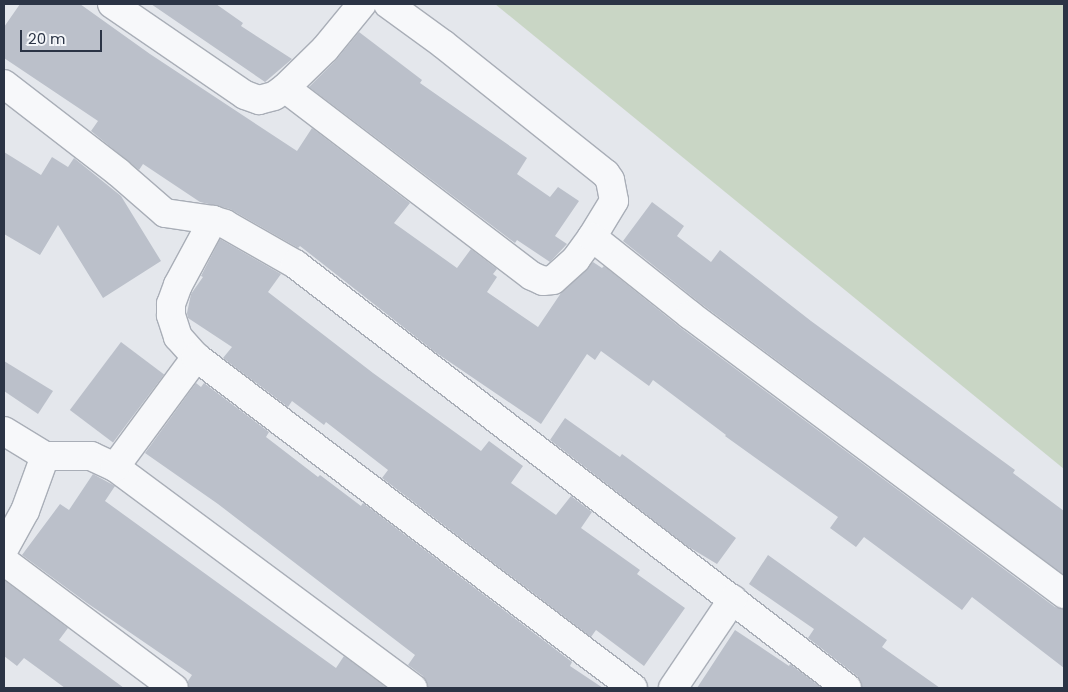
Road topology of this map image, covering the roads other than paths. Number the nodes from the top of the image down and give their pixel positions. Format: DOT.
graph roads {
  1 [pos="112,4"];
  2 [pos="362,4"];
  3 [pos="388,4"];
  4 [pos="4,84"];
  5 [pos="285,88"];
  6 [pos="214,220"];
  7 [pos="592,237"];
  8 [pos="196,357"];
  9 [pos="4,431"];
  10 [pos="45,456"];
  11 [pos="115,467"];
  12 [pos="4,549"];
  13 [pos="4,561"];
  14 [pos="1064,594"];
  15 [pos="733,599"];
  16 [pos="174,688"];
  17 [pos="413,688"];
  18 [pos="633,688"];
  19 [pos="673,688"];
  20 [pos="847,688"];
  1 -- 5 [label="street"];
  2 -- 5 [label="street"];
  3 -- 7 [label="street"];
  4 -- 6 [label="street"];
  5 -- 7 [label="street"];
  6 -- 8 [label="street"];
  6 -- 15 [label="street"];
  7 -- 14 [label="street"];
  8 -- 11 [label="street"];
  8 -- 18 [label="street"];
  9 -- 10 [label="street"];
  10 -- 11 [label="street"];
  10 -- 12 [label="street"];
  11 -- 17 [label="street"];
  13 -- 16 [label="street"];
  15 -- 19 [label="street"];
  15 -- 20 [label="street"];
}
